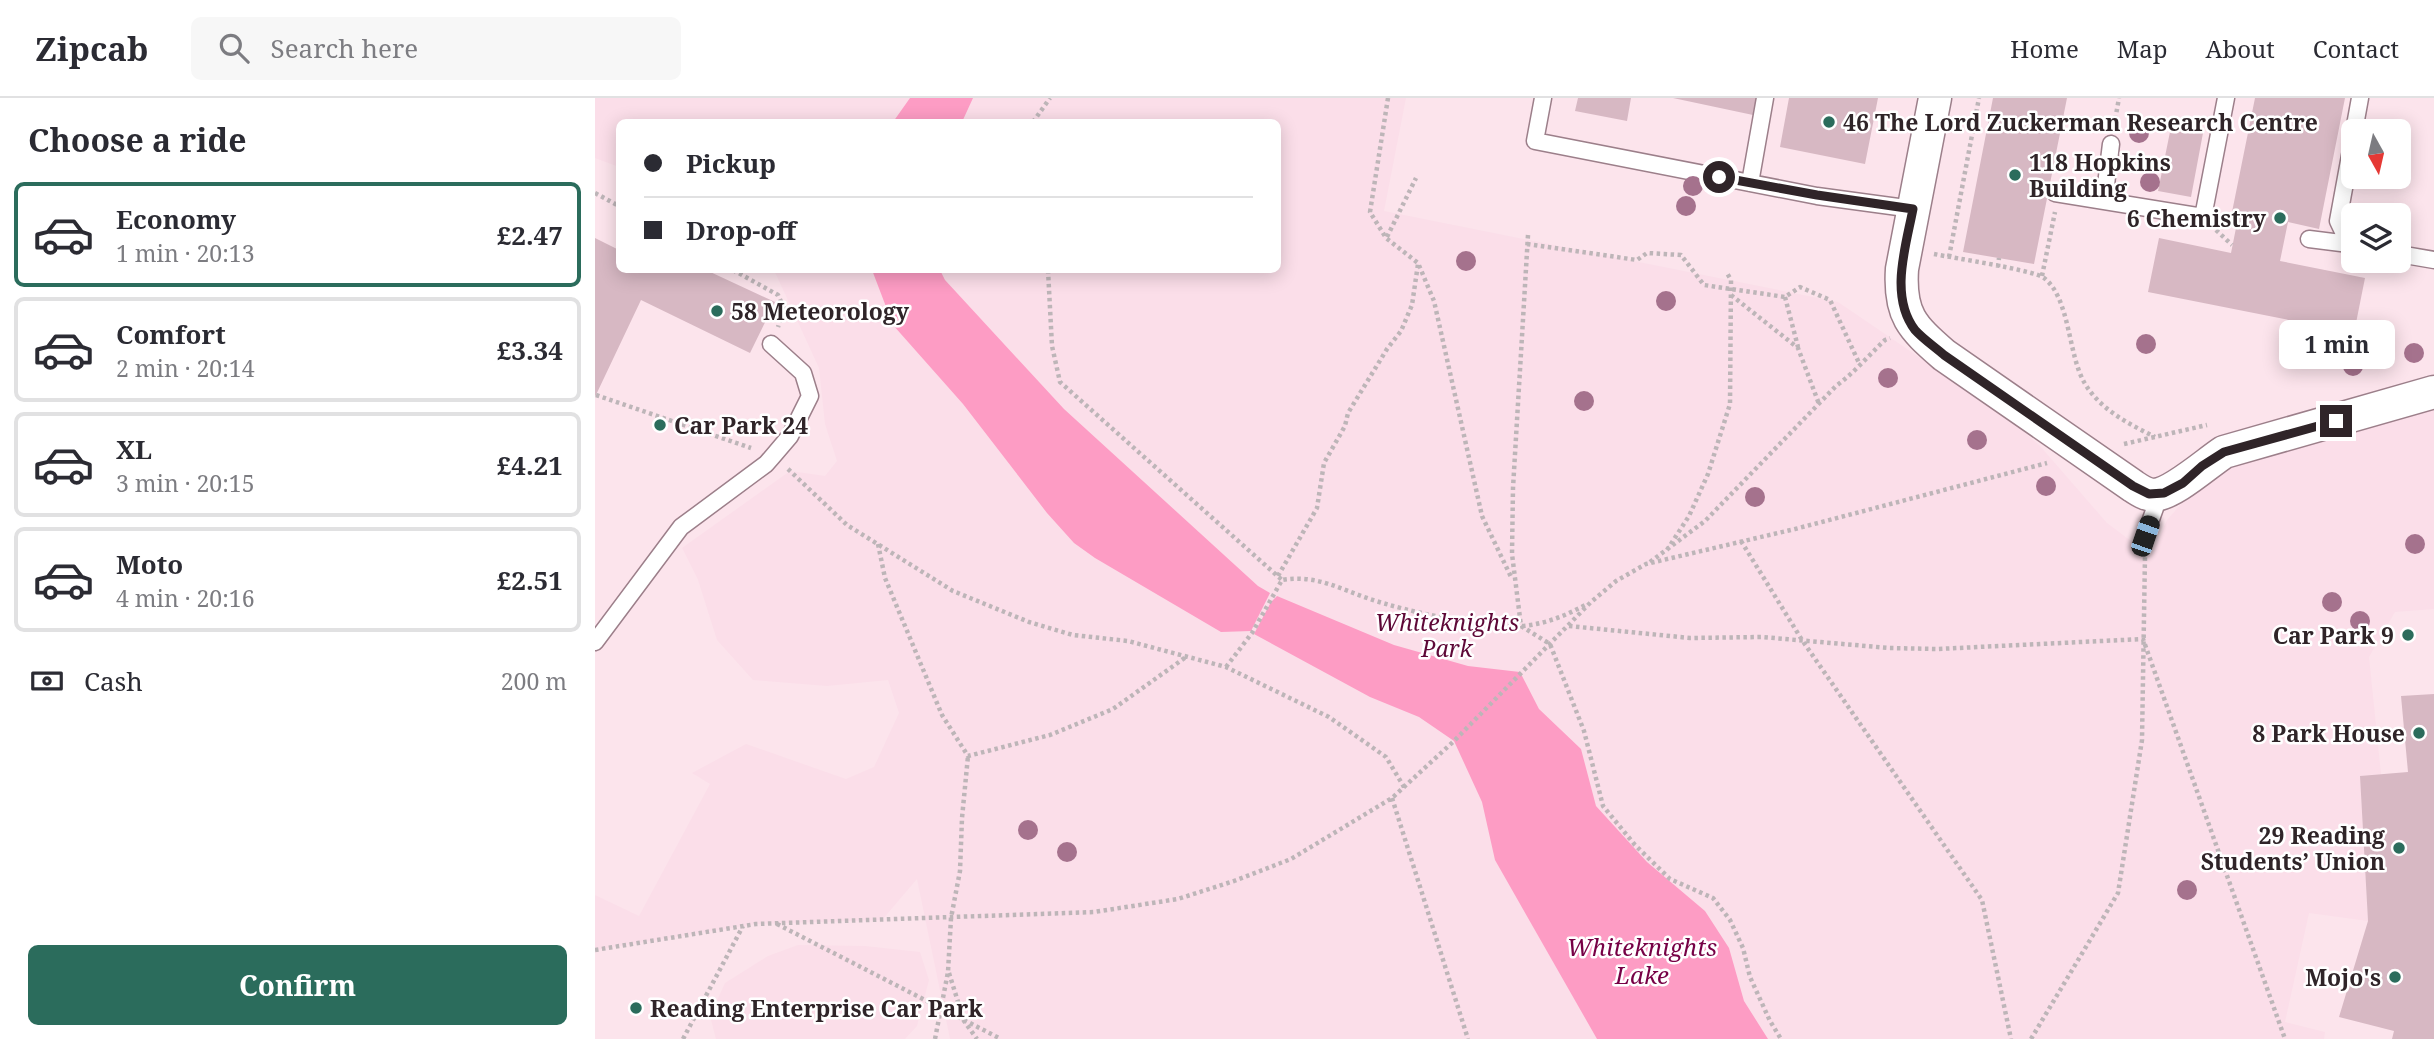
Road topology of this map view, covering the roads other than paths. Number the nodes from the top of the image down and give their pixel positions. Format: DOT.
graph roads {
  1 [pos="1543,98"];
  2 [pos="1765,98"];
  3 [pos="1935,98"];
  4 [pos="2226,98"];
  5 [pos="2360,98"];
  6 [pos="2356,119"];
  7 [pos="2111,144"];
  8 [pos="1750,183"];
  9 [pos="2057,193"];
  10 [pos="2104,201"];
  11 [pos="2341,204"];
  12 [pos="1913,209"];
  13 [pos="2341,226"];
  14 [pos="2309,239"];
  15 [pos="2341,243"];
  16 [pos="2411,256"];
  17 [pos="2434,260"];
  18 [pos="771,344"];
  19 [pos="2434,392"];
  20 [pos="2155,495"];
  21 [pos="2145,536"];
  22 [pos="597,635"];
  1 -- 8 [label="lane"];
  2 -- 8 [label="lane"];
  3 -- 12 [label="street"];
  4 -- 10 [label="lane"];
  5 -- 6 [label="lane"];
  7 -- 10 [label="lane"];
  8 -- 12 [label="lane"];
  9 -- 10 [label="lane"];
  11 -- 13 [label="lane"];
  12 -- 20 [label="street"];
  14 -- 15 [label="lane"];
  16 -- 17 [label="lane"];
  18 -- 22 [label="lane"];
  19 -- 20 [label="street"];
  20 -- 21 [label="lane"];
}
